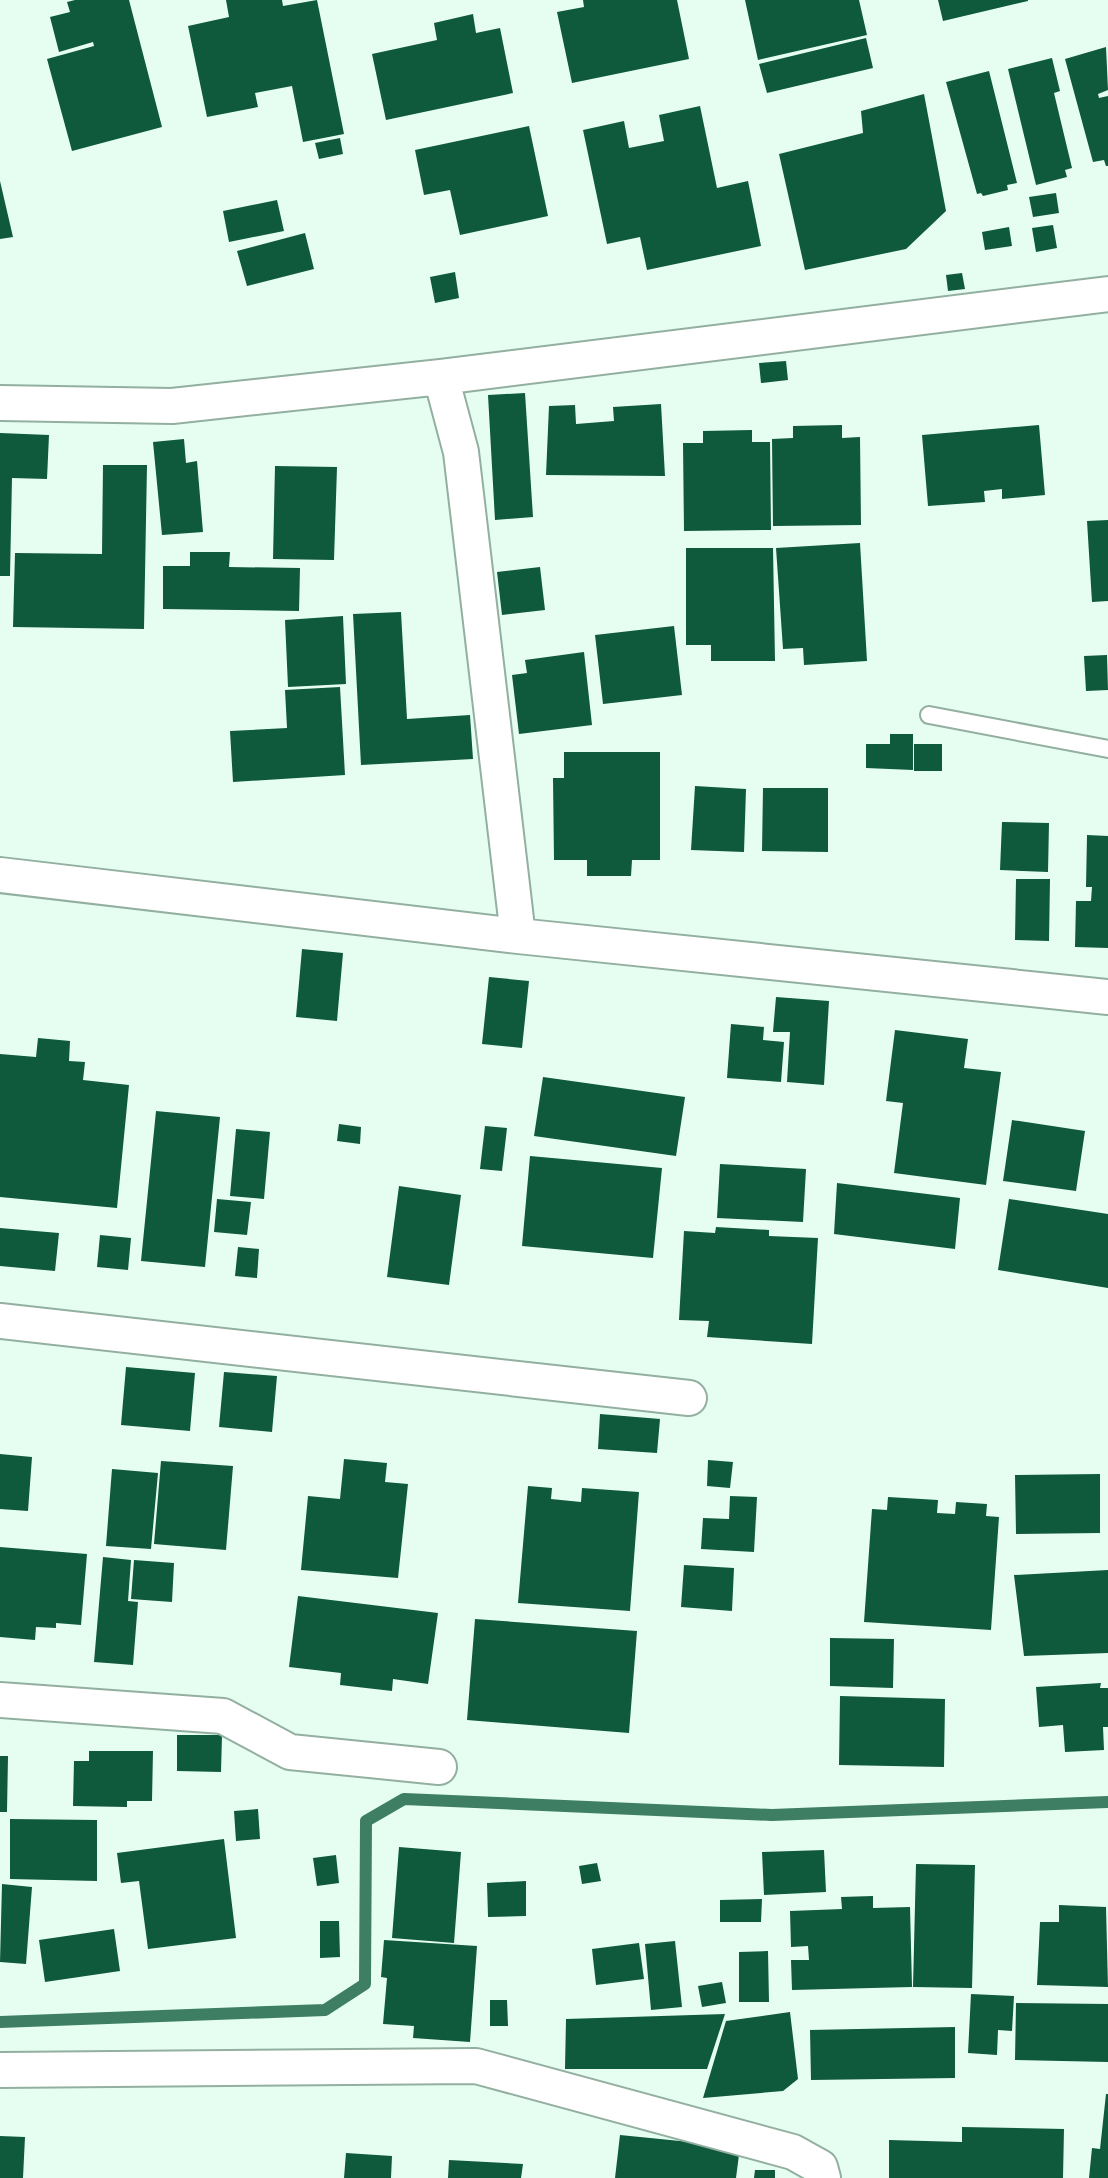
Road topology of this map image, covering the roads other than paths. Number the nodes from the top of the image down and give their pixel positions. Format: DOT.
graph roads {
  1 [pos="1108,294"];
  2 [pos="441,377"];
  3 [pos="0,403"];
  4 [pos="929,715"];
  5 [pos="1108,749"];
  6 [pos="0,875"];
  7 [pos="518,936"];
  8 [pos="1108,997"];
  9 [pos="0,1321"];
  10 [pos="689,1398"];
  11 [pos="0,1700"];
  12 [pos="439,1767"];
  13 [pos="0,2070"];
  14 [pos="823,2178"];
  1 -- 2 [label="street"];
  2 -- 3 [label="street"];
  2 -- 7 [label="street"];
  4 -- 5 [label="lane"];
  6 -- 7 [label="street"];
  7 -- 8 [label="street"];
  9 -- 10 [label="street"];
  11 -- 12 [label="street"];
  13 -- 14 [label="street"];
}
